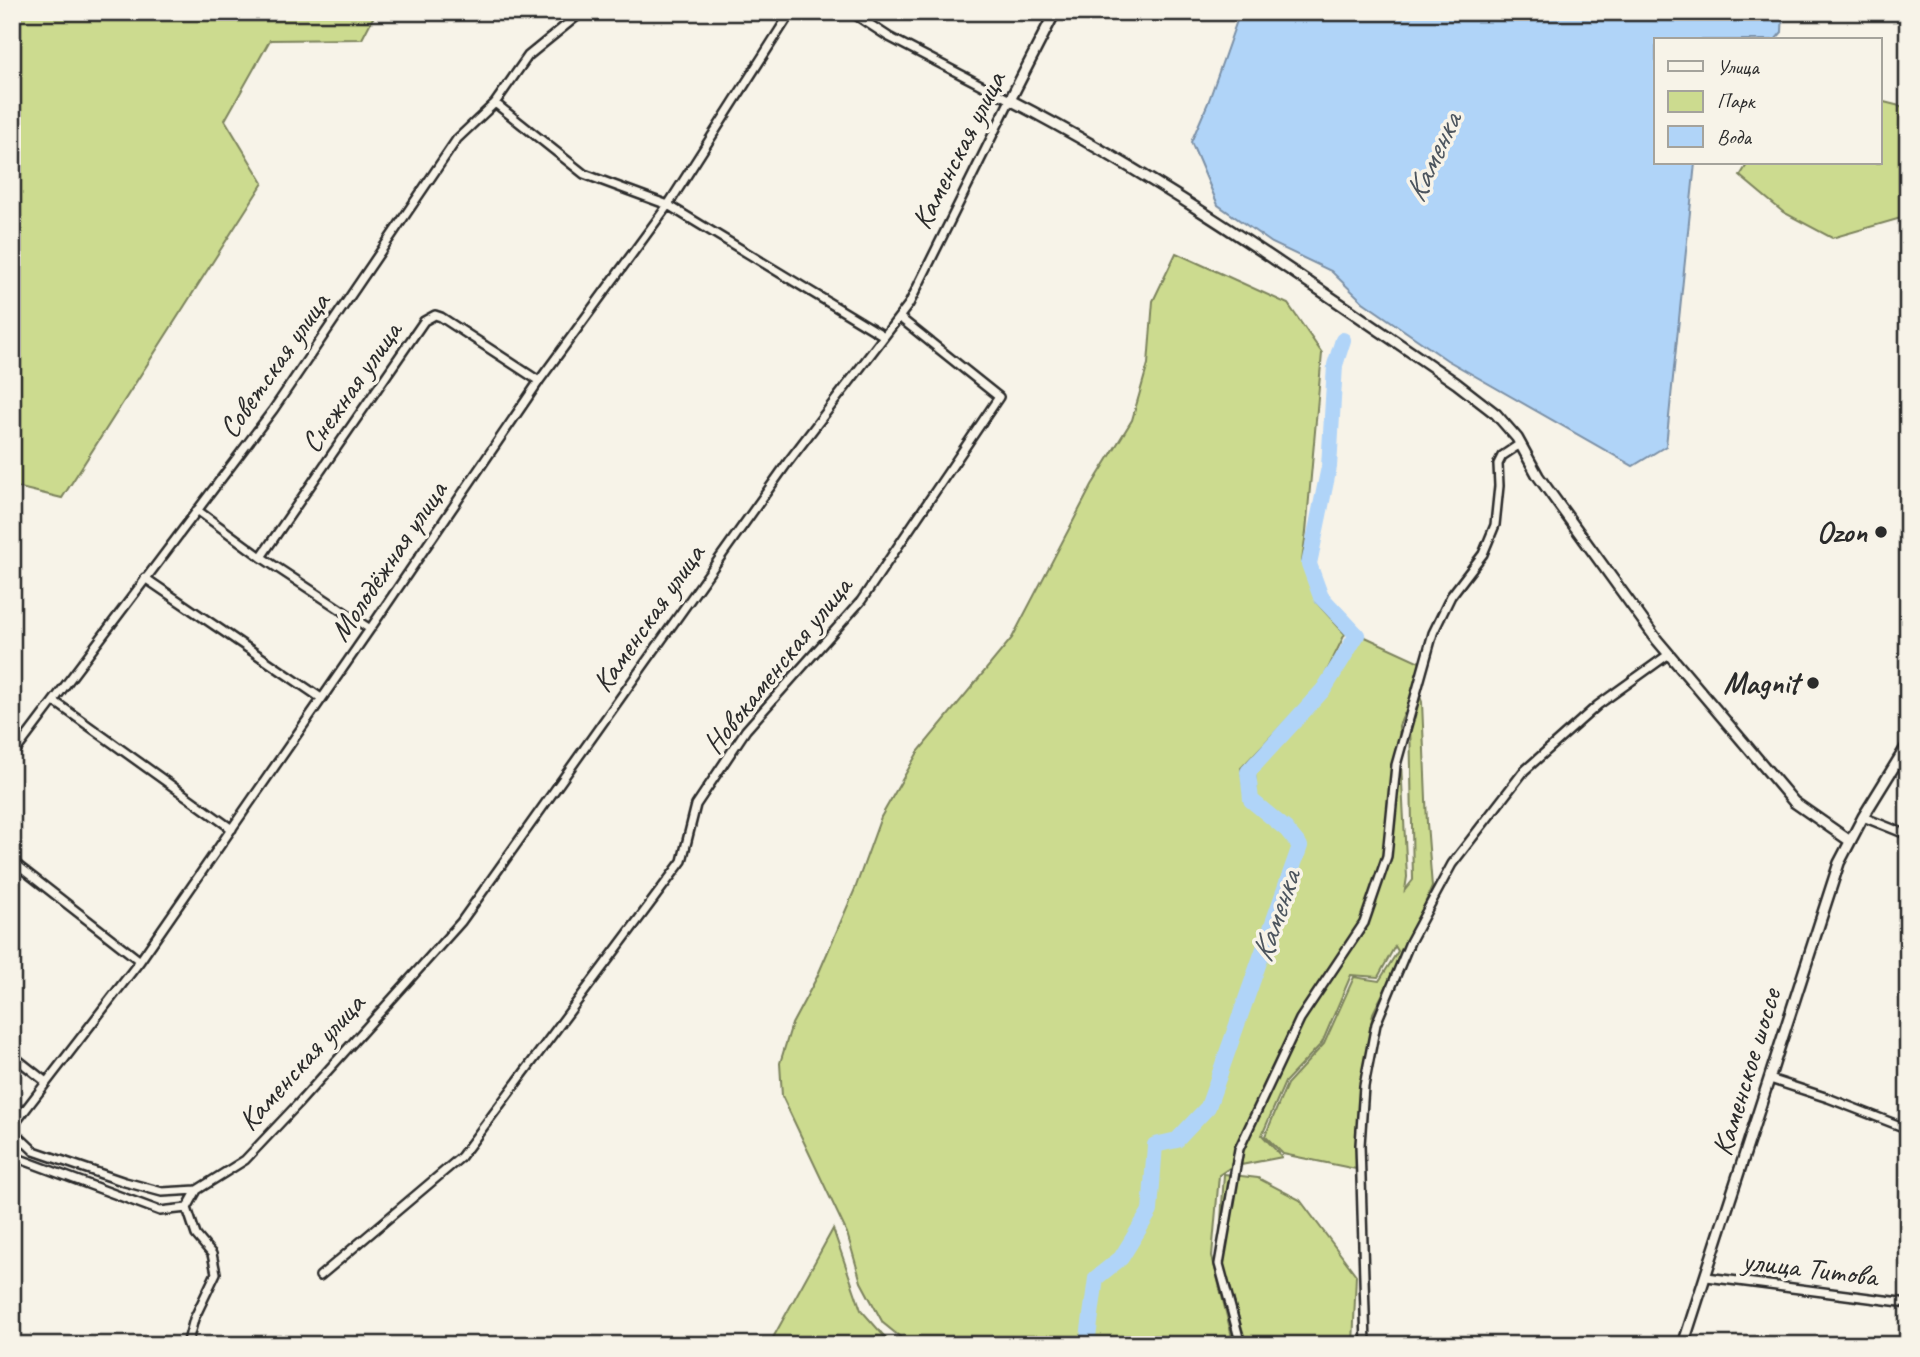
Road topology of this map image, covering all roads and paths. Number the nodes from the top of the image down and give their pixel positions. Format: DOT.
graph roads {
  1 [pos="582,12"];
  2 [pos="791,12"];
  3 [pos="851,12"];
  4 [pos="1055,12"];
  5 [pos="1010,100"];
  6 [pos="495,103"];
  7 [pos="668,205"];
  8 [pos="899,317"];
  9 [pos="884,336"];
  10 [pos="538,382"];
  11 [pos="1520,444"];
  12 [pos="197,510"];
  13 [pos="261,557"];
  14 [pos="145,578"];
  15 [pos="370,629"];
  16 [pos="1669,654"];
  17 [pos="321,698"];
  18 [pos="54,701"];
  19 [pos="1908,744"];
  20 [pos="12,756"];
  21 [pos="1863,817"];
  22 [pos="232,829"];
  23 [pos="1908,835"];
  24 [pos="1850,841"];
  25 [pos="12,860"];
  26 [pos="140,961"];
  27 [pos="12,1055"];
  28 [pos="1770,1079"];
  29 [pos="46,1082"];
  30 [pos="12,1129"];
  31 [pos="1908,1129"];
  32 [pos="12,1156"];
  33 [pos="197,1189"];
  34 [pos="187,1208"];
  35 [pos="320,1276"];
  36 [pos="1707,1277"];
  37 [pos="1908,1303"];
  38 [pos="187,1345"];
  39 [pos="1241,1345"];
  40 [pos="1366,1345"];
  41 [pos="1683,1345"];
  1 -- 6 [label="street, Советская улица"];
  2 -- 7 [label="street, Молодёжная улица"];
  3 -- 5 [label="street"];
  4 -- 5 [label="street, Каменская улица"];
  5 -- 8 [label="street, Каменская улица"];
  5 -- 11 [label="street"];
  6 -- 7 [label="street"];
  6 -- 12 [label="street, Советская улица"];
  7 -- 9 [label="street"];
  7 -- 10 [label="street, Молодёжная улица"];
  8 -- 9 [label="street, Каменская улица"];
  8 -- 35 [label="street, Новокаменская улица"];
  9 -- 33 [label="street, Каменская улица"];
  10 -- 13 [label="street, Снежная улица"];
  10 -- 15 [label="street, Молодёжная улица"];
  11 -- 16 [label="street"];
  11 -- 39 [label="street"];
  12 -- 13 [label="street"];
  12 -- 14 [label="street, Советская улица"];
  13 -- 15 [label="street"];
  14 -- 17 [label="street"];
  14 -- 18 [label="street, Советская улица"];
  15 -- 17 [label="street, Молодёжная улица"];
  16 -- 24 [label="street"];
  16 -- 40 [label="street"];
  17 -- 22 [label="street, Молодёжная улица"];
  18 -- 20 [label="street, Советская улица"];
  18 -- 22 [label="street"];
  19 -- 21 [label="street, Каменское шоссе"];
  21 -- 23 [label="street"];
  21 -- 24 [label="street, Каменское шоссе"];
  22 -- 26 [label="street, Молодёжная улица"];
  24 -- 28 [label="street, Каменское шоссе"];
  25 -- 26 [label="street"];
  26 -- 29 [label="street, Молодёжная улица"];
  27 -- 29 [label="street"];
  28 -- 31 [label="street"];
  28 -- 36 [label="street, Каменское шоссе"];
  29 -- 30 [label="street, Молодёжная улица"];
  30 -- 33 [label="street"];
  32 -- 34 [label="street"];
  33 -- 34 [label="street"];
  34 -- 38 [label="street"];
  36 -- 37 [label="street, улица Титова"];
  36 -- 41 [label="street, Каменское шоссе"];
}
